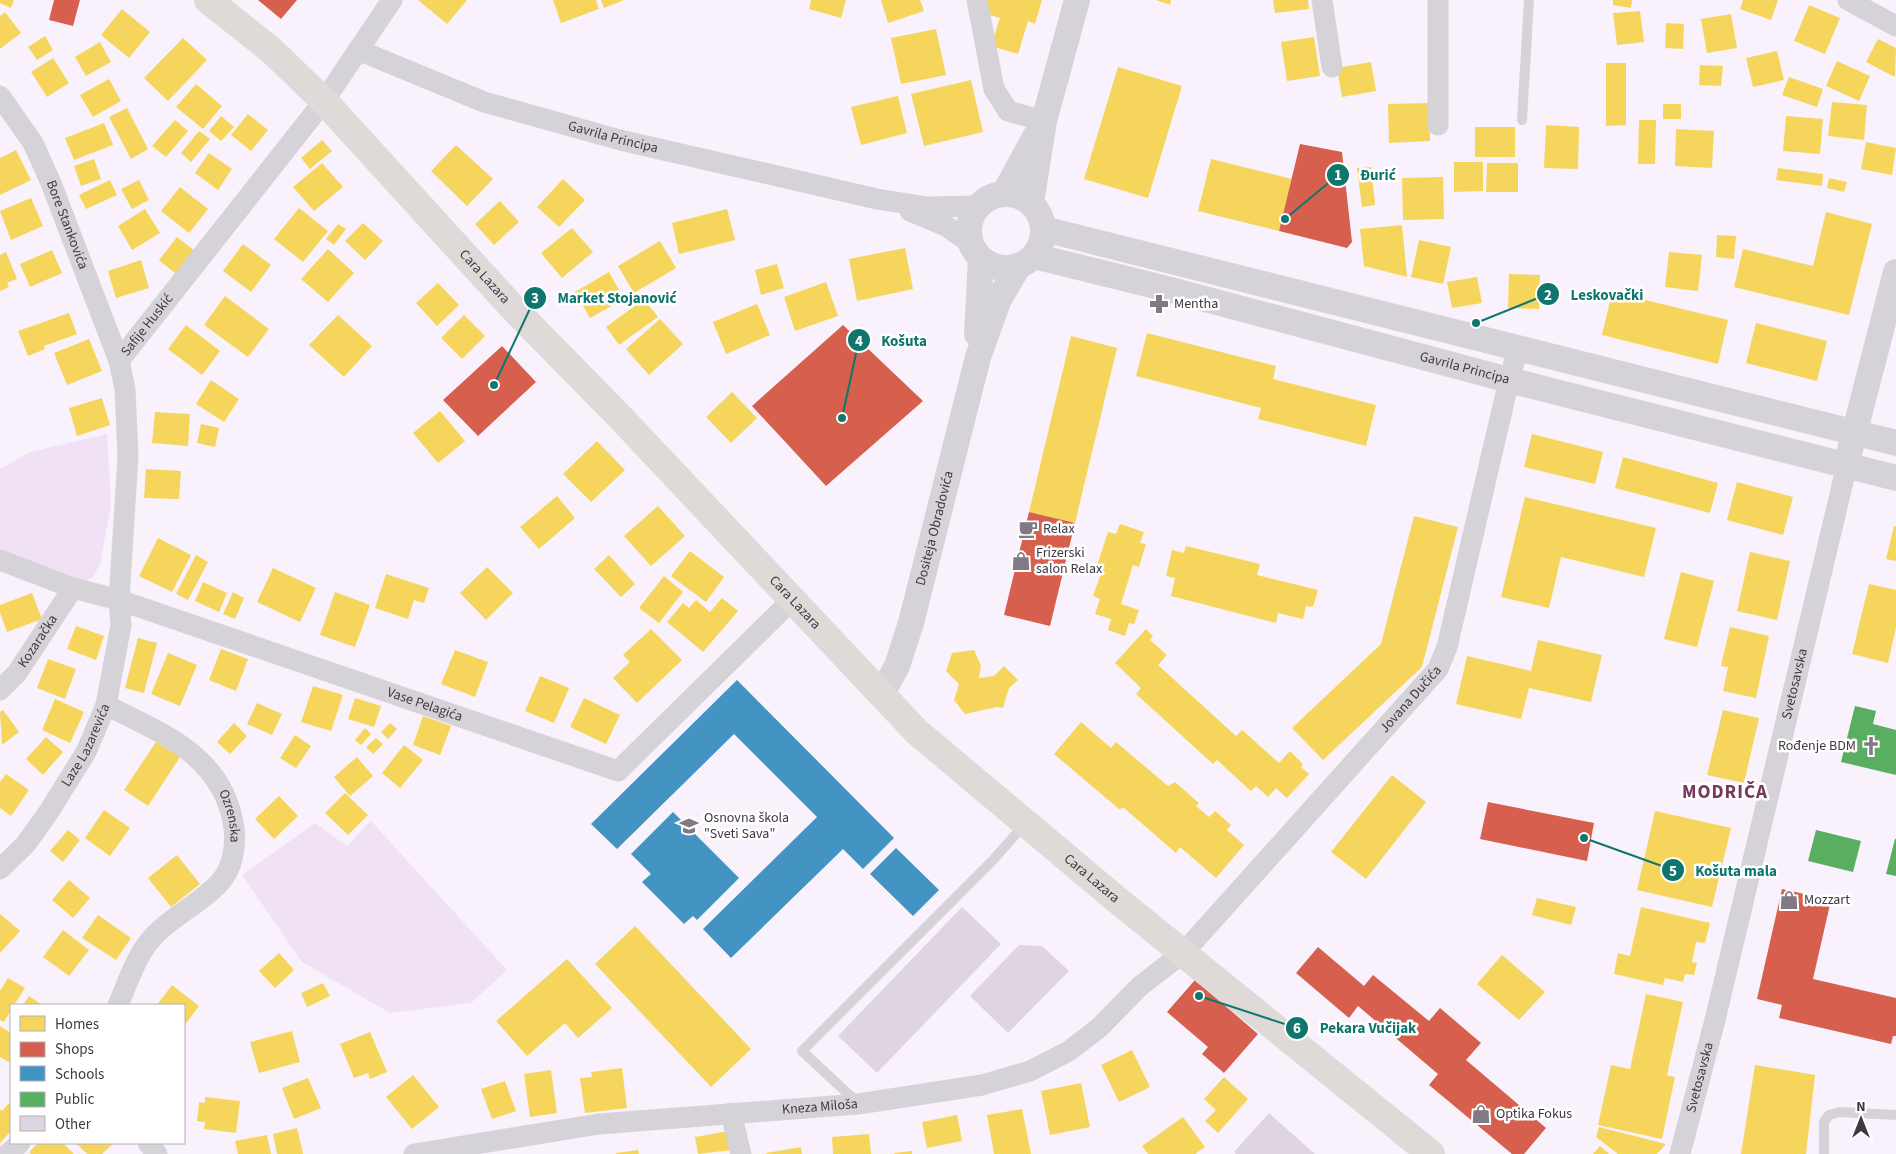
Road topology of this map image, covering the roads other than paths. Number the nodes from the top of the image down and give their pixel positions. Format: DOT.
graph roads {
  1 [pos="208,0"];
  2 [pos="392,0"];
  3 [pos="976,0"];
  4 [pos="1077,0"];
  5 [pos="1322,0"];
  6 [pos="1438,0"];
  7 [pos="1529,0"];
  8 [pos="1848,0"];
  9 [pos="1896,26"];
  10 [pos="358,50"];
  11 [pos="1332,67"];
  12 [pos="0,96"];
  13 [pos="324,101"];
  14 [pos="1522,120"];
  15 [pos="1044,121"];
  16 [pos="1438,125"];
  17 [pos="1004,194"];
  18 [pos="876,198"];
  19 [pos="1031,203"];
  20 [pos="978,206"];
  21 [pos="1044,229"];
  22 [pos="976,251"];
  23 [pos="1026,262"];
  24 [pos="1896,272"];
  25 [pos="1518,350"];
  26 [pos="978,358"];
  27 [pos="119,361"];
  28 [pos="1509,380"];
  29 [pos="1854,432"];
  30 [pos="1896,443"];
  31 [pos="1848,465"];
  32 [pos="1896,478"];
  33 [pos="0,560"];
  34 [pos="73,588"];
  35 [pos="119,600"];
  36 [pos="792,600"];
  37 [pos="0,690"];
  38 [pos="881,695"];
  39 [pos="106,705"];
  40 [pos="1026,822"];
  41 [pos="0,868"];
  42 [pos="1184,952"];
  43 [pos="118,1004"];
  44 [pos="858,1104"];
  45 [pos="731,1112"];
  46 [pos="1896,1115"];
  47 [pos="19,1144"];
  48 [pos="149,1144"];
  49 [pos="488,1147"];
  50 [pos="8,1154"];
  51 [pos="157,1154"];
  52 [pos="414,1154"];
  53 [pos="741,1154"];
  54 [pos="1431,1154"];
  55 [pos="1680,1154"];
  56 [pos="1824,1154"];
  1 -- 13 [label="main road, Cara Lazara"];
  2 -- 10 [label="street, Safije Huskić"];
  3 -- 15 [label="street"];
  4 -- 15 [label="street"];
  5 -- 11 [label="street"];
  6 -- 16 [label="street"];
  7 -- 14 [label="lane"];
  8 -- 9 [label="street"];
  10 -- 13 [label="street, Safije Huskić"];
  10 -- 18 [label="street, Gavrila Principa"];
  12 -- 27 [label="street, Bore Stankovića"];
  13 -- 27 [label="street, Safije Huskić"];
  13 -- 36 [label="main road, Cara Lazara"];
  15 -- 17 [label="street"];
  15 -- 19 [label="street"];
  17 -- 19 [label="street"];
  17 -- 20 [label="street"];
  18 -- 20 [label="street, Gavrila Principa"];
  18 -- 22 [label="street, Gavrila Principa"];
  19 -- 21 [label="street"];
  20 -- 22 [label="street"];
  21 -- 23 [label="street"];
  21 -- 25 [label="street"];
  22 -- 23 [label="street"];
  22 -- 26 [label="street, Dositeja Obradovića"];
  23 -- 26 [label="street, Dositeja Obradovića"];
  23 -- 28 [label="street, Gavrila Principa"];
  24 -- 29 [label="street, Svetosavska"];
  25 -- 28 [label="street, Jovana Dučića"];
  25 -- 29 [label="street"];
  26 -- 38 [label="street, Dositeja Obradovića"];
  27 -- 35 [label="street, Safije Huskić"];
  28 -- 31 [label="street, Gavrila Principa"];
  28 -- 42 [label="street, Jovana Dučića"];
  29 -- 30 [label="street"];
  29 -- 31 [label="street, Svetosavska"];
  31 -- 32 [label="street, Gavrila Principa"];
  31 -- 55 [label="street, Svetosavska"];
  33 -- 34 [label="street, Vase Pelagića"];
  34 -- 35 [label="street, Vase Pelagića"];
  34 -- 37 [label="street, Kozaračka"];
  35 -- 36 [label="street, Vase Pelagića"];
  35 -- 39 [label="street, Laze Lazarevića"];
  36 -- 38 [label="main road, Cara Lazara"];
  38 -- 40 [label="main road, Cara Lazara"];
  39 -- 41 [label="street, Laze Lazarevića"];
  39 -- 43 [label="street, Ozrenska"];
  40 -- 42 [label="main road, Cara Lazara"];
  40 -- 44 [label="lane"];
  42 -- 44 [label="street, Kneza Miloša"];
  42 -- 54 [label="main road, Cara Lazara"];
  44 -- 45 [label="street, Kneza Miloša"];
  45 -- 49 [label="street, Kneza Miloša"];
  45 -- 53 [label="street"];
  46 -- 56 [label="lane"];
  47 -- 50 [label="street"];
  48 -- 51 [label="street"];
  49 -- 52 [label="street, Kneza Miloša"];
}
